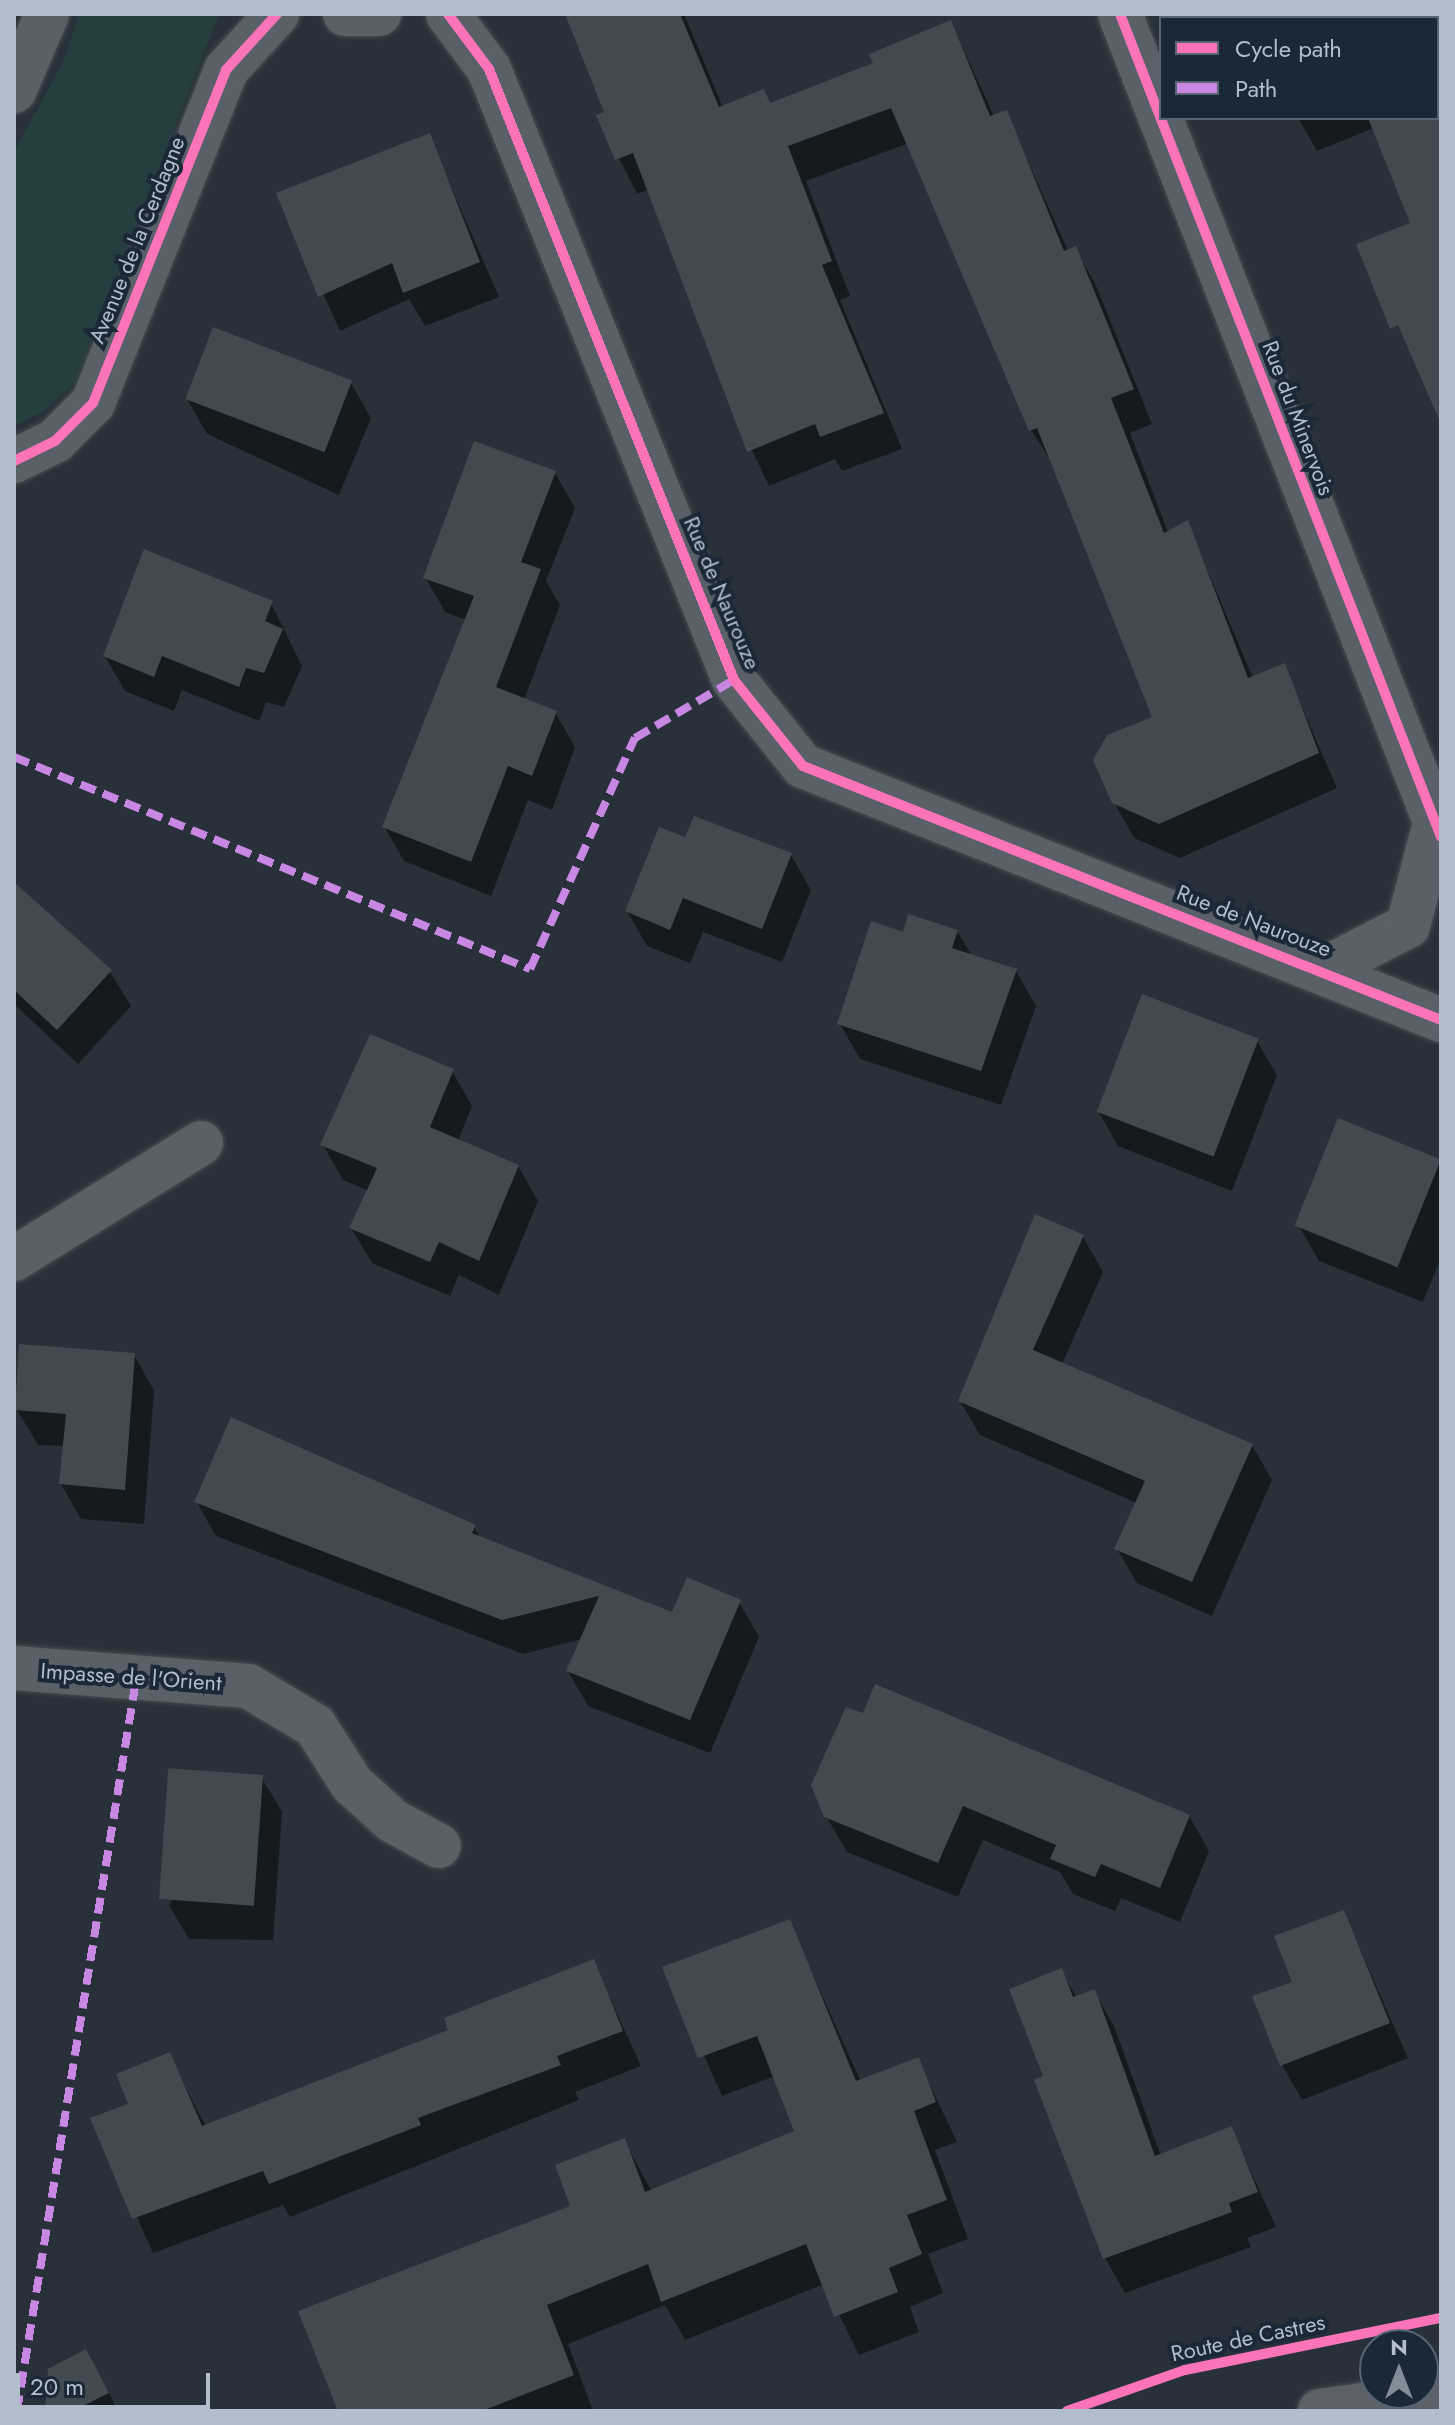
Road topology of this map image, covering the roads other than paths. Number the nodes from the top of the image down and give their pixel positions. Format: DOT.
graph roads {
  1 [pos="47,14"];
  2 [pos="277,14"];
  3 [pos="345,14"];
  4 [pos="379,14"];
  5 [pos="448,14"];
  6 [pos="1130,23"];
  7 [pos="14,91"];
  8 [pos="1159,99"];
  9 [pos="1167,120"];
  10 [pos="14,461"];
  11 [pos="1438,830"];
  12 [pos="1324,969"];
  13 [pos="1441,1020"];
  14 [pos="201,1143"];
  15 [pos="14,1259"];
  16 [pos="14,1668"];
  17 [pos="439,1846"];
  18 [pos="1441,2394"];
  19 [pos="1320,2411"];
  1 -- 7 [label="street"];
  2 -- 10 [label="street, Avenue de la Cerdagne"];
  3 -- 4 [label="street"];
  5 -- 12 [label="street, Rue de Naurouze"];
  6 -- 8 [label="street, Rue du Minervois"];
  9 -- 11 [label="street, Rue du Minervois"];
  11 -- 12 [label="street, Rue du Minervois"];
  12 -- 13 [label="street, Rue de Naurouze"];
  14 -- 15 [label="street"];
  16 -- 17 [label="street, Impasse de l'Orient"];
  18 -- 19 [label="main road"];
}
